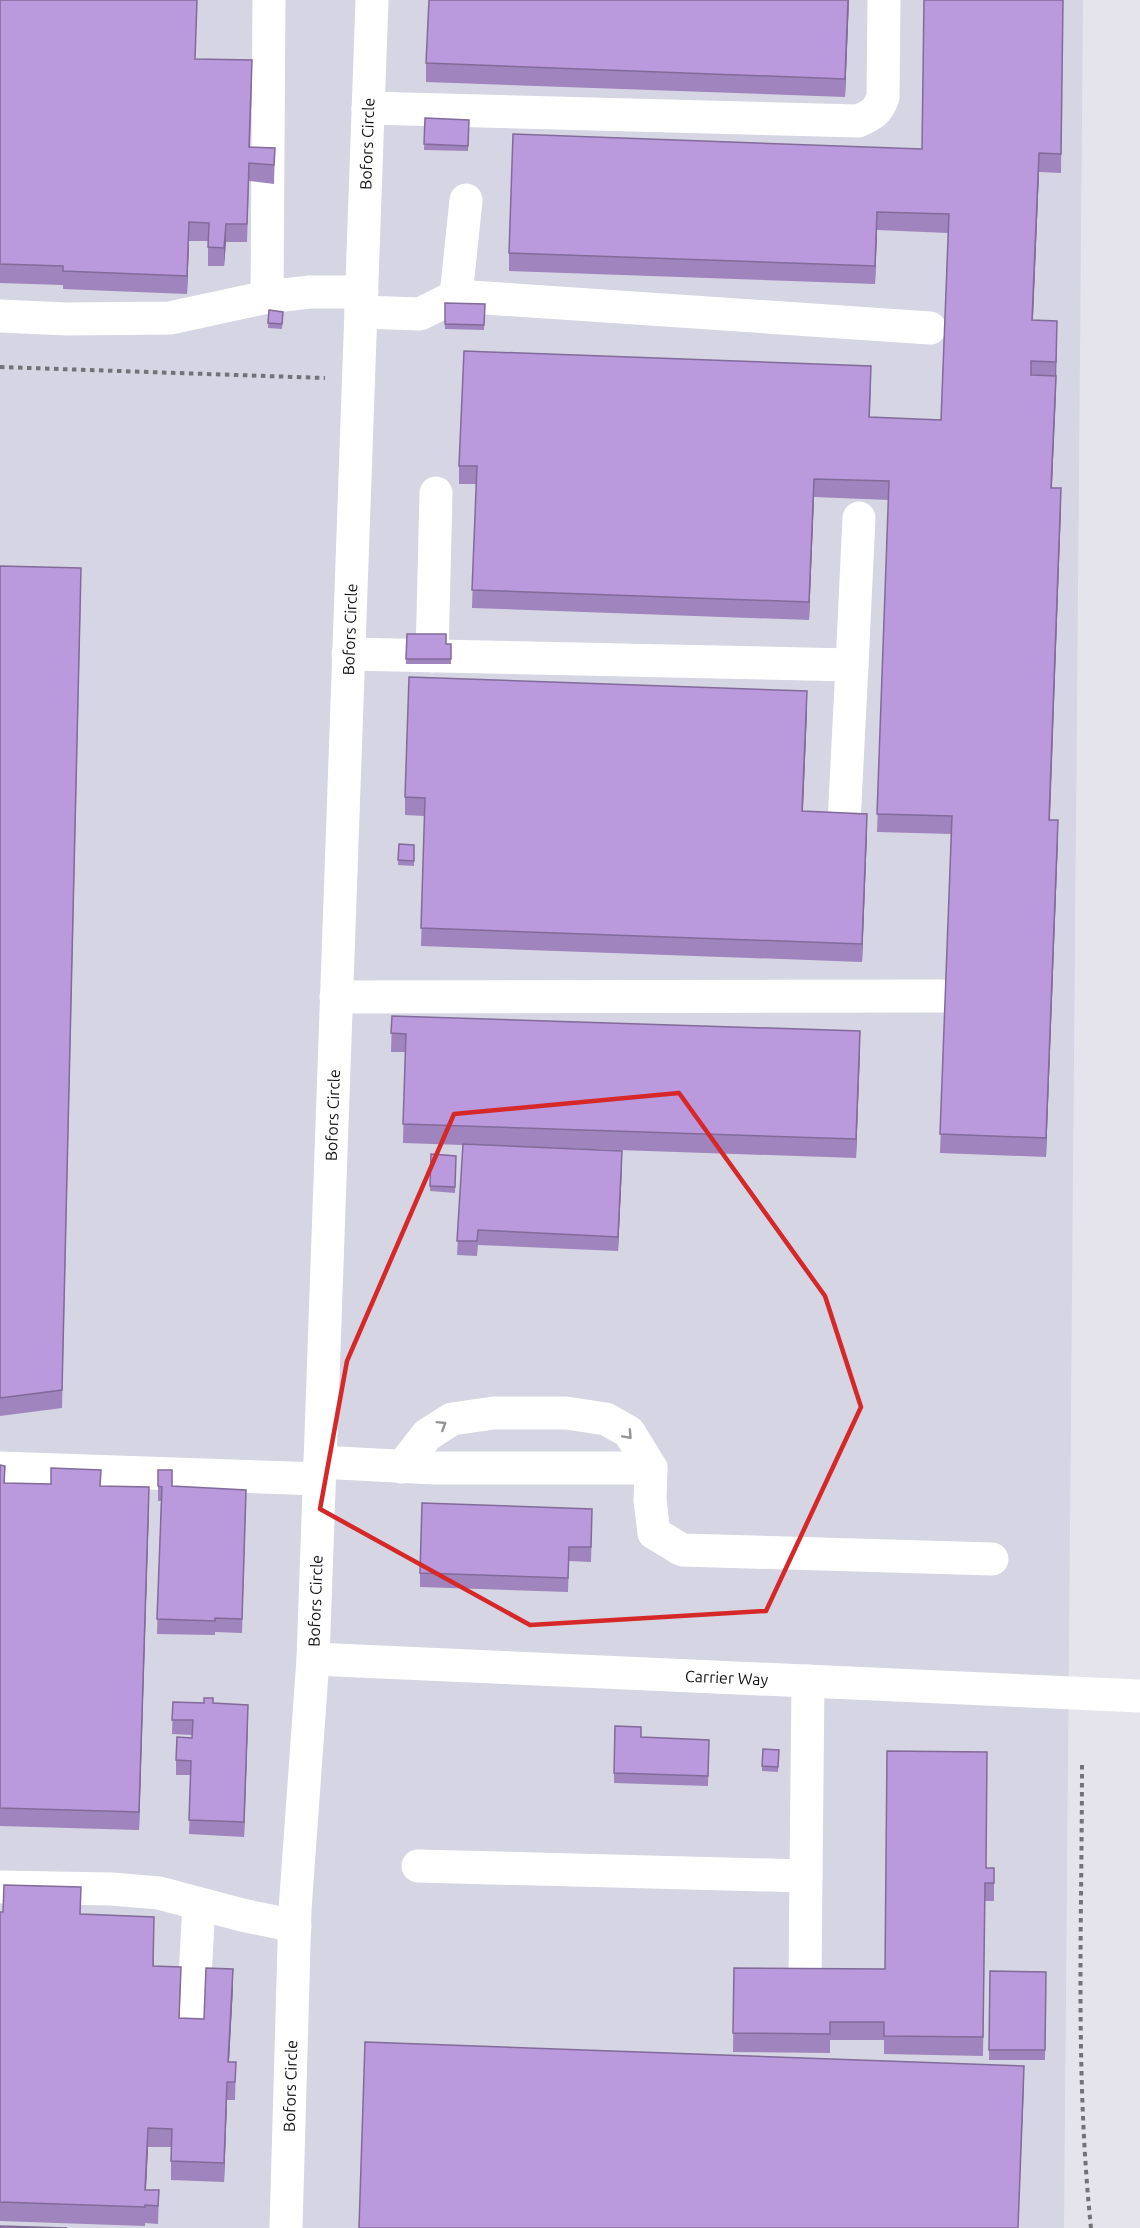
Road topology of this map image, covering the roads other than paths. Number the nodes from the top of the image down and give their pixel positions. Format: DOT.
graph roads {
  1 [pos="269,0"];
  2 [pos="372,0"];
  3 [pos="884,0"];
  4 [pos="368,108"];
  5 [pos="466,200"];
  6 [pos="456,296"];
  7 [pos="267,297"];
  8 [pos="361,302"];
  9 [pos="0,316"];
  10 [pos="930,328"];
  11 [pos="436,493"];
  12 [pos="859,518"];
  13 [pos="348,654"];
  14 [pos="432,656"];
  15 [pos="852,665"];
  16 [pos="844,823"];
  17 [pos="941,996"];
  18 [pos="336,997"];
  19 [pos="402,1467"];
  20 [pos="0,1468"];
  21 [pos="651,1468"];
  22 [pos="320,1470"];
  23 [pos="992,1559"];
  24 [pos="313,1659"];
  25 [pos="808,1681"];
  26 [pos="1140,1696"];
  27 [pos="418,1866"];
  28 [pos="806,1876"];
  29 [pos="0,1887"];
  30 [pos="199,1904"];
  31 [pos="295,1926"];
  32 [pos="805,1978"];
  33 [pos="192,2031"];
  34 [pos="286,2228"];
  1 -- 7 [label="street"];
  2 -- 4 [label="street, Bofors Circle"];
  3 -- 4 [label="street"];
  4 -- 8 [label="street, Bofors Circle"];
  5 -- 6 [label="street"];
  6 -- 8 [label="street"];
  6 -- 10 [label="street"];
  7 -- 8 [label="street"];
  7 -- 9 [label="street"];
  8 -- 13 [label="street, Bofors Circle"];
  11 -- 14 [label="street"];
  12 -- 15 [label="street"];
  13 -- 14 [label="street"];
  13 -- 18 [label="street, Bofors Circle"];
  14 -- 15 [label="street"];
  15 -- 16 [label="street"];
  17 -- 18 [label="street"];
  18 -- 22 [label="street, Bofors Circle"];
  19 -- 21 [label="street"];
  19 -- 21 [label="street, one-way"];
  19 -- 22 [label="street"];
  20 -- 22 [label="street"];
  21 -- 23 [label="street"];
  22 -- 24 [label="street, Bofors Circle"];
  24 -- 25 [label="street, Carrier Way"];
  24 -- 31 [label="street, Bofors Circle"];
  25 -- 26 [label="street, Carrier Way"];
  25 -- 28 [label="street"];
  27 -- 28 [label="street"];
  28 -- 32 [label="street"];
  29 -- 30 [label="street"];
  30 -- 31 [label="street"];
  30 -- 33 [label="street"];
  31 -- 34 [label="street, Bofors Circle"];
}
